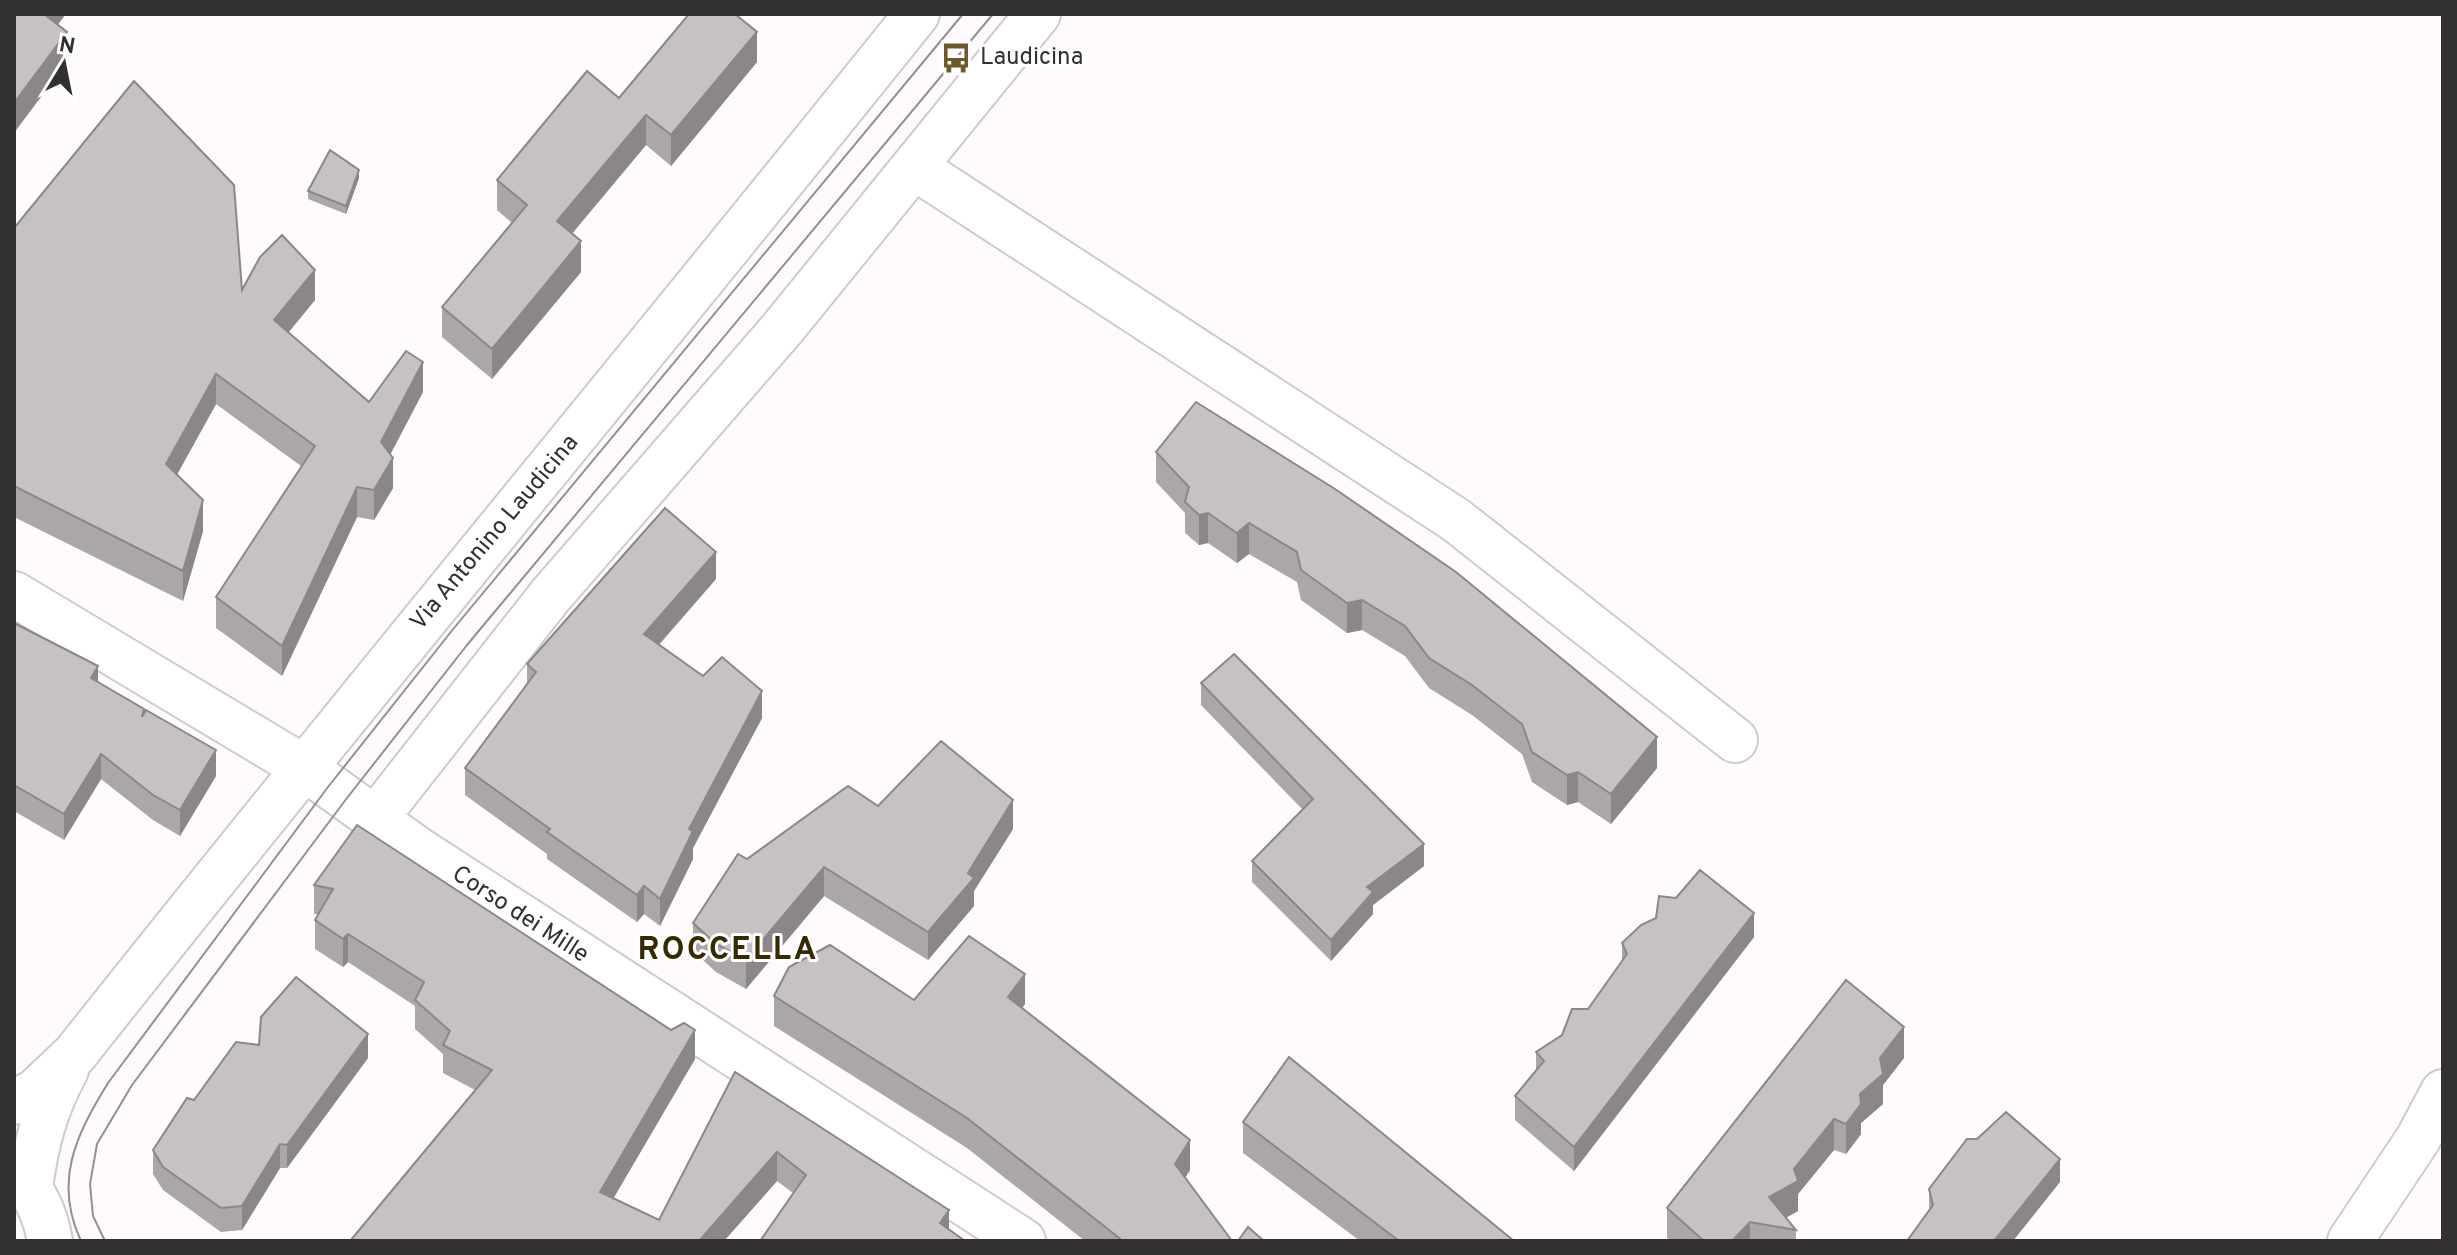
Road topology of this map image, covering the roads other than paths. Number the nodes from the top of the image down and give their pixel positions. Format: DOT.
graph roads {
  1 [pos="917,14"];
  2 [pos="1038,14"];
  3 [pos="914,167"];
  4 [pos="14,594"];
  5 [pos="1735,740"];
  6 [pos="303,767"];
  7 [pos="375,819"];
  8 [pos="75,1054"];
  9 [pos="2443,1092"];
  10 [pos="14,1102"];
  11 [pos="22,1178"];
  12 [pos="50,1241"];
  13 [pos="1023,1241"];
  14 [pos="2350,1241"];
  1 -- 6 [label="street, Via Antonino Laudicina"];
  2 -- 3 [label="street"];
  3 -- 5 [label="street"];
  3 -- 7 [label="street"];
  4 -- 6 [label="street, Corso dei Mille"];
  6 -- 7 [label="street, Corso dei Mille"];
  6 -- 8 [label="street, Via Antonino Laudicina"];
  7 -- 13 [label="street, Corso dei Mille"];
  8 -- 10 [label="street"];
  8 -- 11 [label="street"];
  9 -- 14 [label="street"];
  11 -- 12 [label="street"];
}
